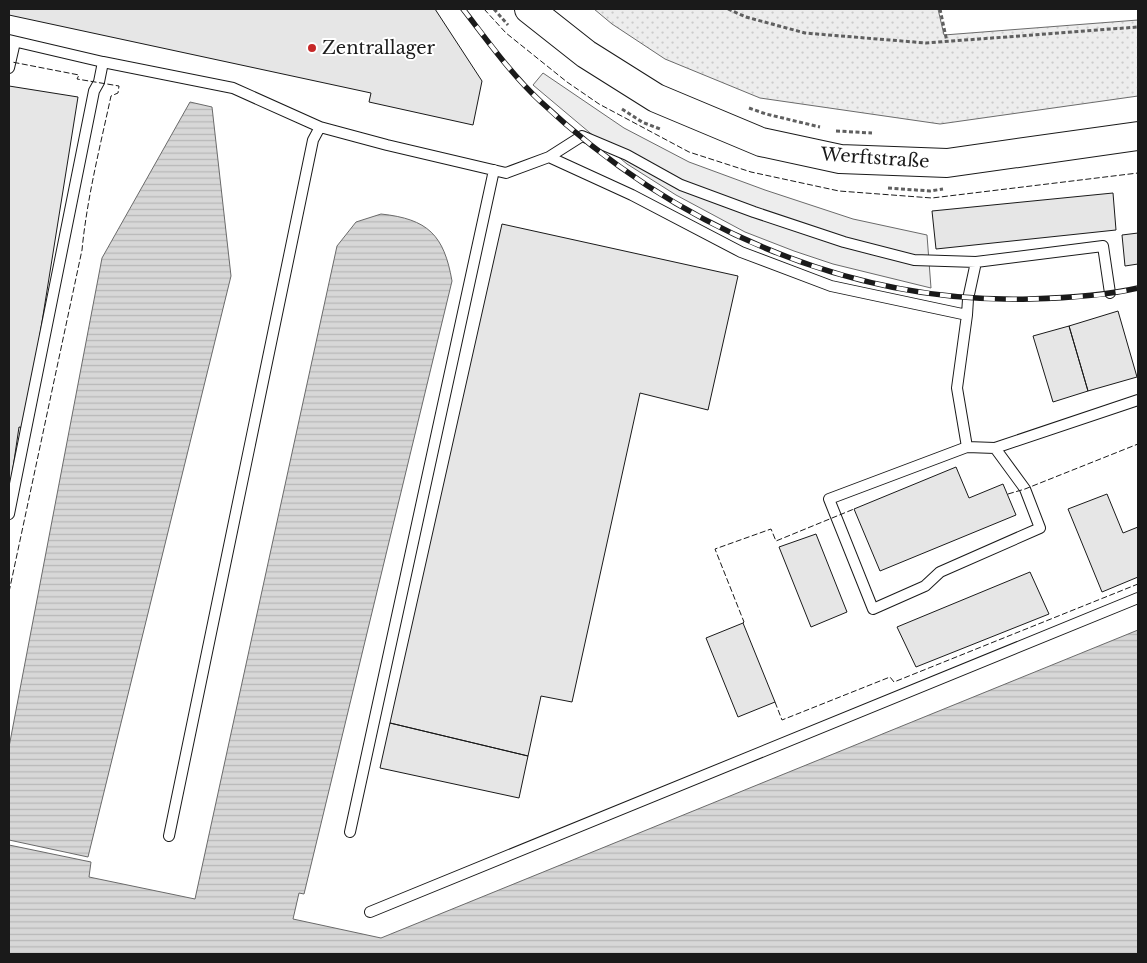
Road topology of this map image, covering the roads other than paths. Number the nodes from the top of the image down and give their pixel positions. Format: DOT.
graph roads {
  1 [pos="529,9"];
  2 [pos="12,41"];
  3 [pos="103,62"];
  4 [pos="9,68"];
  5 [pos="320,127"];
  6 [pos="1138,136"];
  7 [pos="549,157"];
  8 [pos="494,170"];
  9 [pos="976,262"];
  10 [pos="1110,293"];
  11 [pos="967,315"];
  12 [pos="1138,400"];
  13 [pos="967,447"];
  14 [pos="995,448"];
  15 [pos="9,514"];
  16 [pos="1138,598"];
  17 [pos="350,832"];
  18 [pos="169,836"];
  19 [pos="370,912"];
  1 -- 6 [label="main road, Werftstraße"];
  2 -- 3 [label="lane"];
  2 -- 4 [label="lane"];
  3 -- 5 [label="lane"];
  3 -- 15 [label="lane"];
  5 -- 8 [label="lane"];
  5 -- 18 [label="lane"];
  7 -- 8 [label="lane"];
  7 -- 9 [label="lane"];
  7 -- 11 [label="lane"];
  8 -- 17 [label="lane"];
  9 -- 10 [label="lane"];
  9 -- 11 [label="lane"];
  11 -- 13 [label="lane"];
  12 -- 14 [label="lane"];
  13 -- 14 [label="lane"];
  13 -- 14 [label="lane"];
  16 -- 19 [label="lane"];
}
